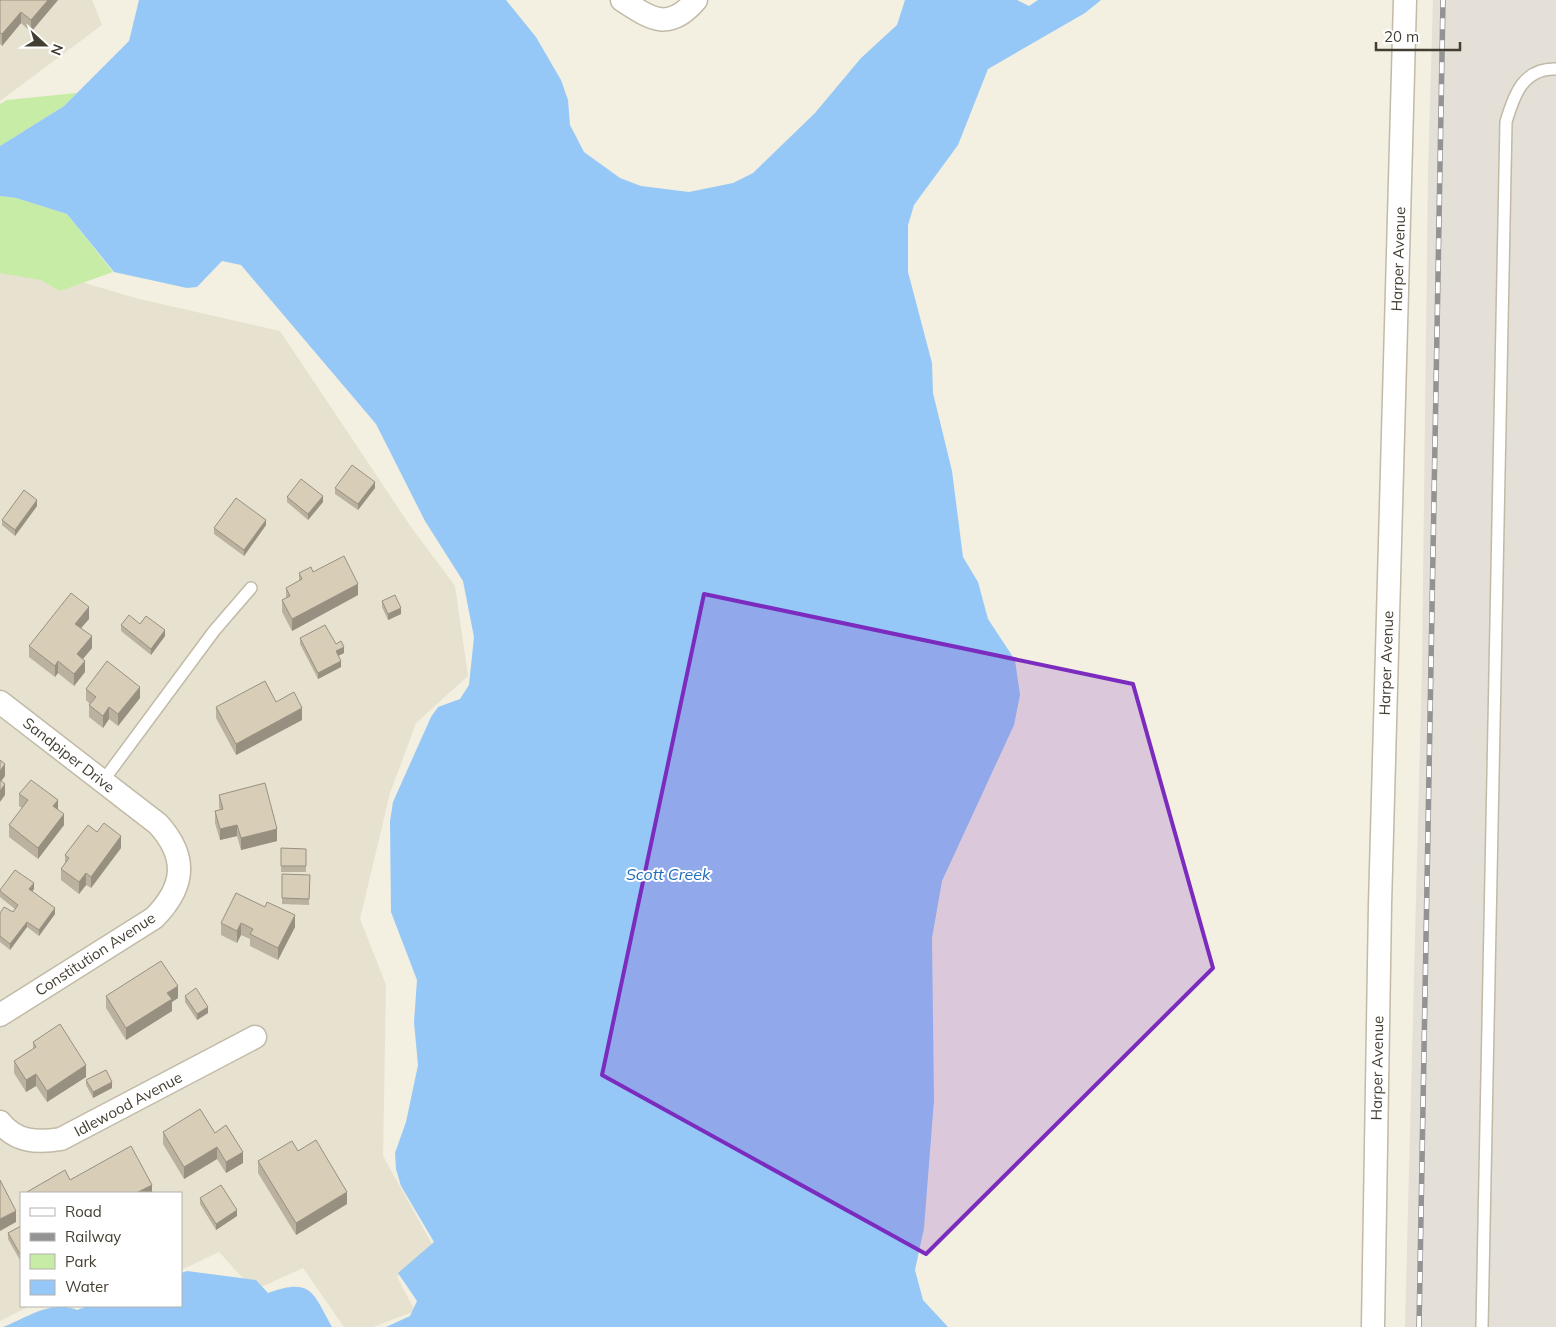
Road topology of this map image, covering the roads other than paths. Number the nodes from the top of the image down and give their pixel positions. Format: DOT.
graph roads {
  1 [pos="622,0"];
  2 [pos="696,0"];
  3 [pos="1405,0"];
  4 [pos="1556,69"];
  5 [pos="251,588"];
  6 [pos="0,702"];
  7 [pos="103,781"];
  8 [pos="138,809"];
  9 [pos="0,1015"];
  10 [pos="255,1037"];
  11 [pos="0,1122"];
  12 [pos="1373,1327"];
  13 [pos="1482,1327"];
  1 -- 2 [label="street"];
  3 -- 12 [label="street, Harper Avenue"];
  4 -- 13 [label="lane"];
  5 -- 7 [label="lane"];
  6 -- 7 [label="street, Sandpiper Drive"];
  7 -- 8 [label="street, Sandpiper Drive"];
  8 -- 9 [label="street, Constitution Avenue"];
  10 -- 11 [label="street, Idlewood Avenue"];
}
